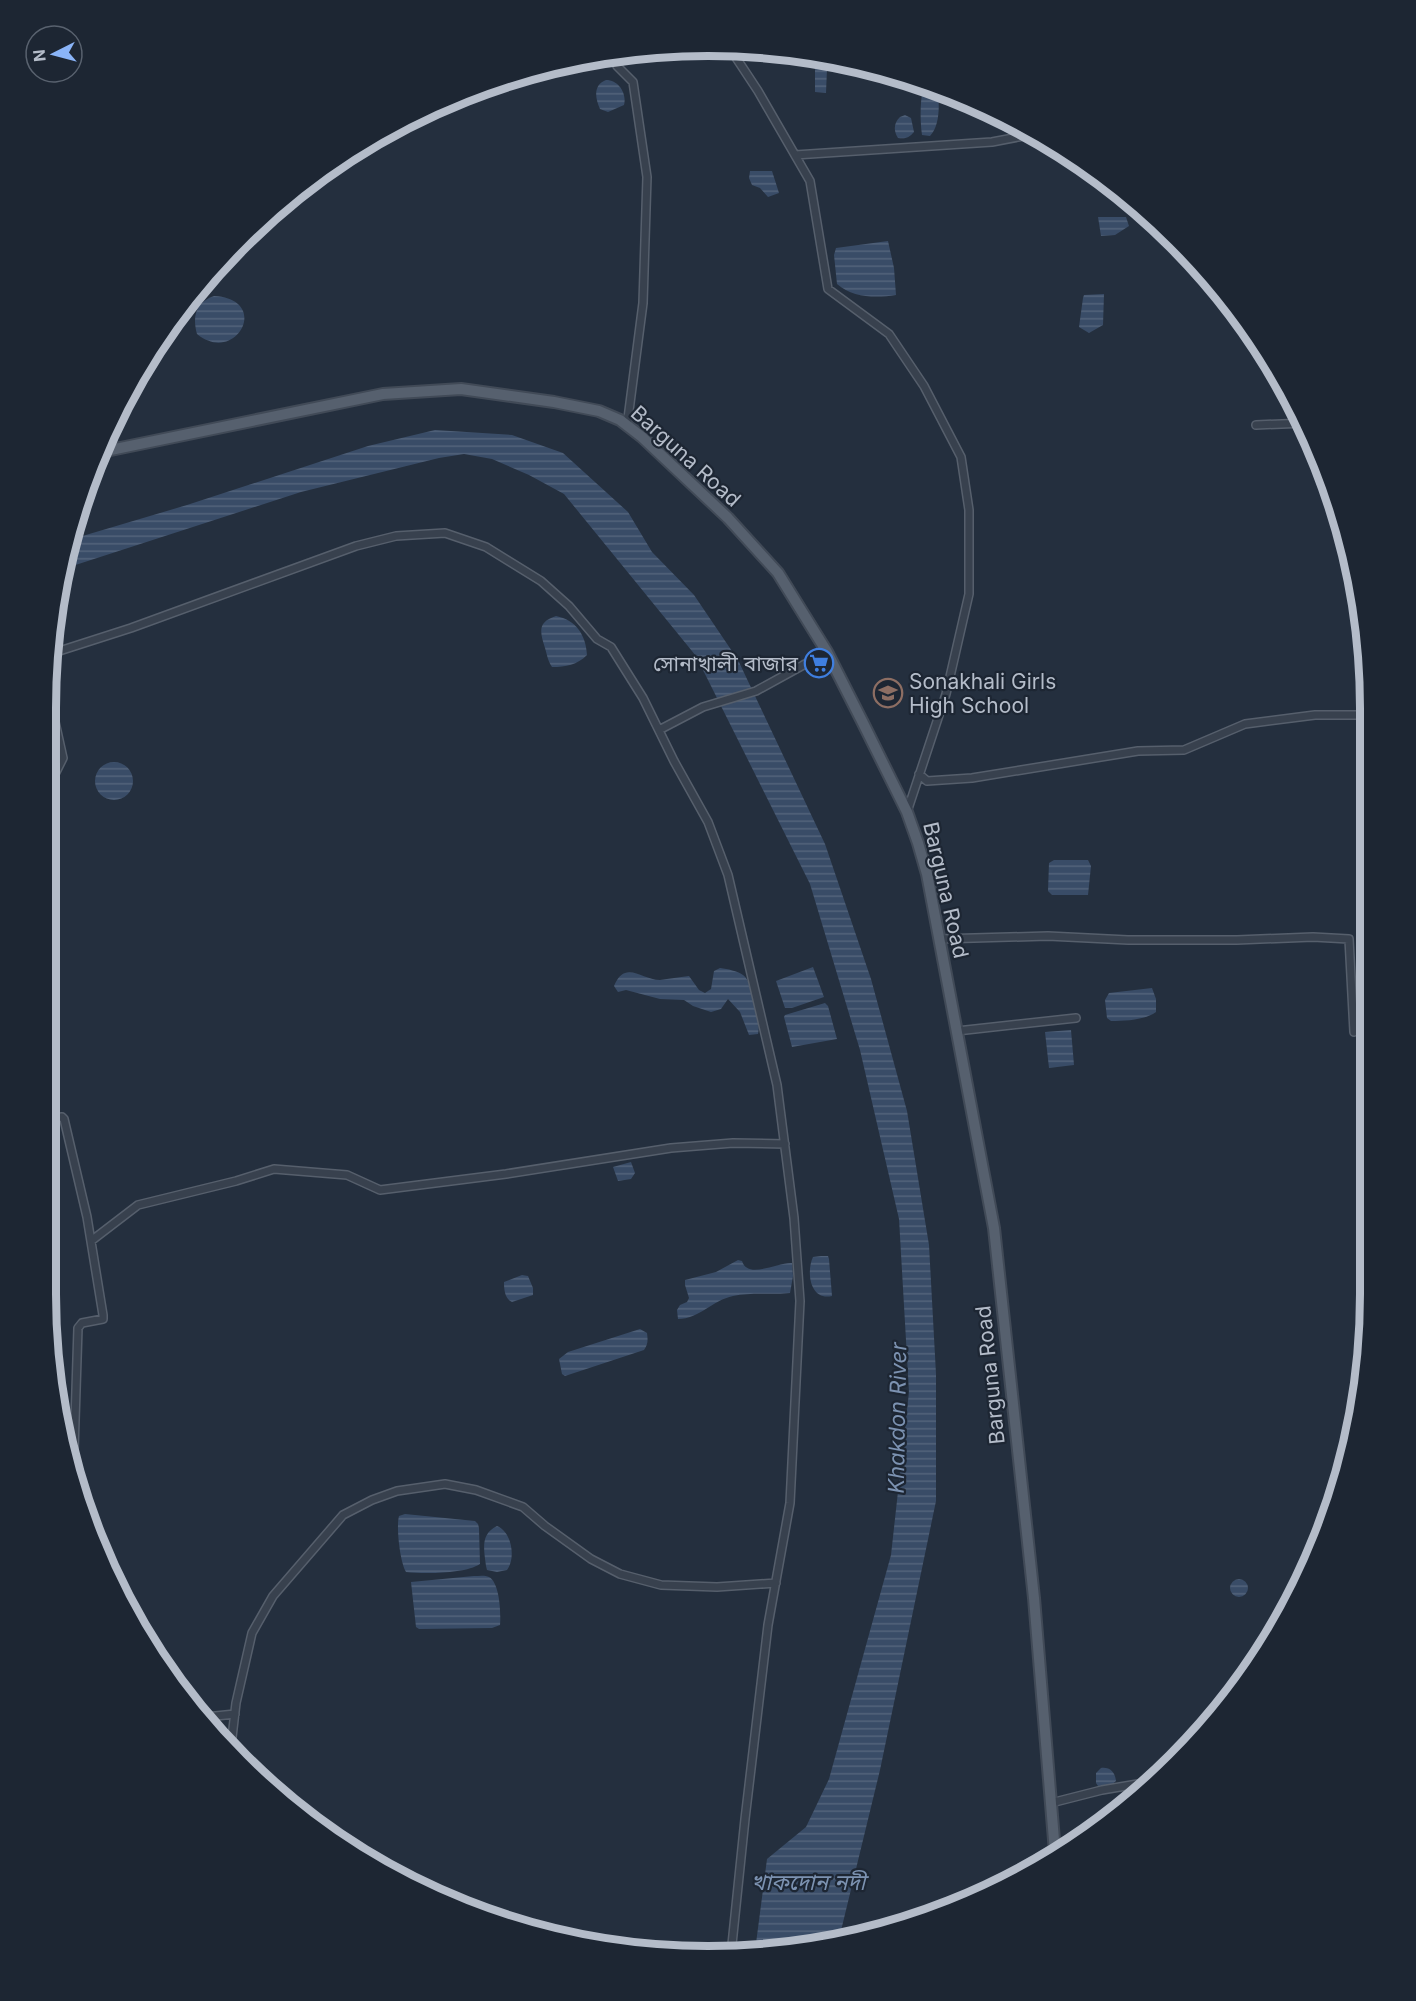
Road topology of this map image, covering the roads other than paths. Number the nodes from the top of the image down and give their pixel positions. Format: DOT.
graph roads {
  1 [pos="735,57"];
  2 [pos="617,63"];
  3 [pos="1022,136"];
  4 [pos="795,154"];
  5 [pos="1295,423"];
  6 [pos="1256,425"];
  7 [pos="627,426"];
  8 [pos="108,450"];
  9 [pos="58,651"];
  10 [pos="827,652"];
  11 [pos="1360,715"];
  12 [pos="56,726"];
  13 [pos="659,730"];
  14 [pos="56,772"];
  15 [pos="919,774"];
  16 [pos="907,812"];
  17 [pos="939,939"];
  18 [pos="1076,1018"];
  19 [pos="1360,1029"];
  20 [pos="957,1031"];
  21 [pos="56,1118"];
  22 [pos="785,1144"];
  23 [pos="91,1241"];
  24 [pos="75,1449"];
  25 [pos="776,1583"];
  26 [pos="235,1714"];
  27 [pos="212,1716"];
  28 [pos="232,1738"];
  29 [pos="1138,1784"];
  30 [pos="1051,1803"];
  31 [pos="1054,1846"];
  32 [pos="732,1945"];
  1 -- 4 [label="street"];
  2 -- 7 [label="street"];
  3 -- 4 [label="street"];
  4 -- 15 [label="street"];
  5 -- 6 [label="street"];
  7 -- 8 [label="main road, Barguna Road"];
  7 -- 10 [label="main road, Barguna Road"];
  9 -- 13 [label="street"];
  10 -- 13 [label="street"];
  10 -- 16 [label="main road, Barguna Road"];
  11 -- 15 [label="street"];
  12 -- 14 [label="street"];
  13 -- 22 [label="street"];
  15 -- 16 [label="street"];
  16 -- 17 [label="main road, Barguna Road"];
  17 -- 19 [label="street"];
  17 -- 20 [label="main road, Barguna Road"];
  18 -- 20 [label="street"];
  20 -- 30 [label="main road, Barguna Road"];
  21 -- 23 [label="street"];
  22 -- 23 [label="street"];
  22 -- 25 [label="street"];
  23 -- 24 [label="street"];
  25 -- 26 [label="street"];
  25 -- 32 [label="street"];
  26 -- 27 [label="street"];
  26 -- 28 [label="street"];
  29 -- 30 [label="street"];
  30 -- 31 [label="main road, Barguna Road"];
}
